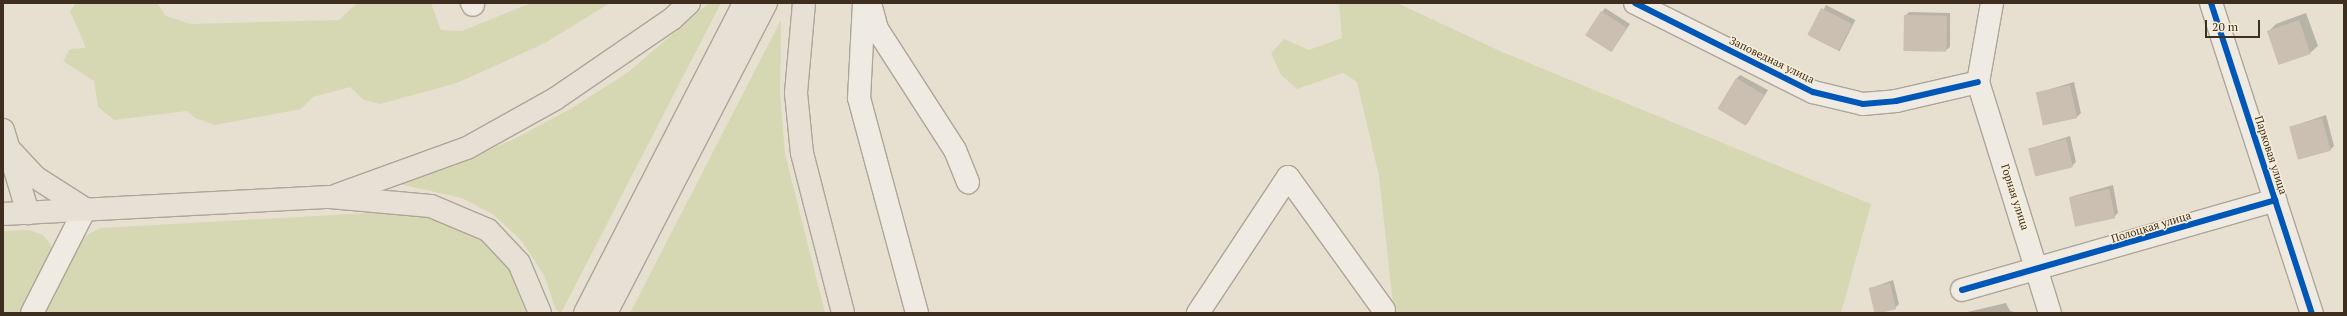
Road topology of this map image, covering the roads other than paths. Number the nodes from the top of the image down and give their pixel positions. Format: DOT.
graph roads {
  1 [pos="689,3"];
  2 [pos="744,3"];
  3 [pos="766,3"];
  4 [pos="804,3"];
  5 [pos="864,3"];
  6 [pos="870,3"];
  7 [pos="1634,3"];
  8 [pos="1992,3"];
  9 [pos="2211,3"];
  10 [pos="1978,82"];
  11 [pos="6,140"];
  12 [pos="968,182"];
  13 [pos="330,197"];
  14 [pos="2275,200"];
  15 [pos="85,209"];
  16 [pos="28,213"];
  17 [pos="3,214"];
  18 [pos="2039,271"];
  19 [pos="1962,290"];
  20 [pos="1384,310"];
  21 [pos="32,313"];
  22 [pos="540,313"];
  23 [pos="585,313"];
  24 [pos="606,313"];
  25 [pos="843,313"];
  26 [pos="917,313"];
  27 [pos="1198,313"];
  28 [pos="2050,313"];
  29 [pos="2312,313"];
  1 -- 13 [label="main road"];
  2 -- 23 [label="main road"];
  3 -- 24 [label="main road"];
  4 -- 25 [label="main road"];
  5 -- 26 [label="street"];
  6 -- 12 [label="street"];
  7 -- 10 [label="street, Заповедная улица"];
  8 -- 10 [label="street"];
  9 -- 14 [label="street, Парковая улица"];
  10 -- 18 [label="street, Горная улица"];
  11 -- 15 [label="main road"];
  11 -- 16 [label="main road"];
  13 -- 15 [label="main road"];
  13 -- 22 [label="main road"];
  14 -- 18 [label="street, Полоцкая улица"];
  14 -- 29 [label="street, Парковая улица"];
  15 -- 16 [label="main road"];
  15 -- 21 [label="street"];
  16 -- 17 [label="main road"];
  18 -- 19 [label="street, Полоцкая улица"];
  18 -- 28 [label="street, Горная улица"];
  20 -- 27 [label="street"];
}
